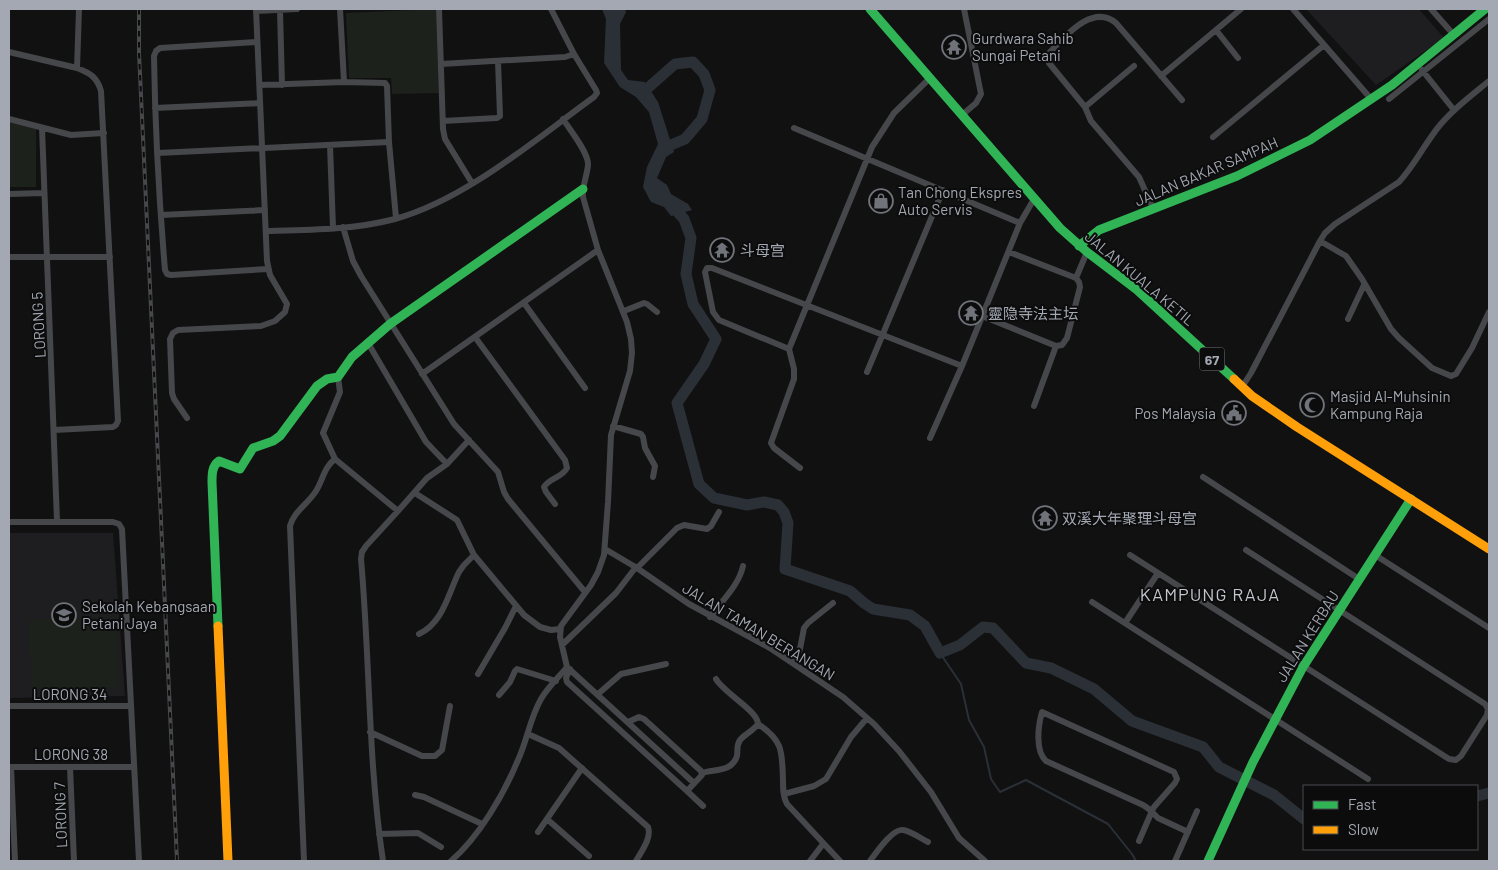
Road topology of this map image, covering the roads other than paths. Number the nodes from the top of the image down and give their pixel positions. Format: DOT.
graph roads {
  1 [pos="79,9"];
  2 [pos="297,9"];
  3 [pos="340,9"];
  4 [pos="439,9"];
  5 [pos="551,9"];
  6 [pos="870,9"];
  7 [pos="964,9"];
  8 [pos="1241,9"];
  9 [pos="1293,9"];
  10 [pos="1431,9"];
  11 [pos="1485,9"];
  12 [pos="256,10"];
  13 [pos="280,10"];
  14 [pos="1489,19"];
  15 [pos="1216,30"];
  16 [pos="1454,35"];
  17 [pos="257,42"];
  18 [pos="1324,44"];
  19 [pos="9,52"];
  20 [pos="574,54"];
  21 [pos="1238,58"];
  22 [pos="498,61"];
  23 [pos="441,64"];
  24 [pos="1134,66"];
  25 [pos="77,68"];
  26 [pos="1421,68"];
  27 [pos="1161,76"];
  28 [pos="930,78"];
  29 [pos="1489,81"];
  30 [pos="344,82"];
  31 [pos="260,85"];
  32 [pos="282,85"];
  33 [pos="1389,99"];
  34 [pos="1182,100"];
  35 [pos="1372,100"];
  36 [pos="260,104"];
  37 [pos="1085,107"];
  38 [pos="155,108"];
  39 [pos="1454,110"];
  40 [pos="962,116"];
  41 [pos="9,119"];
  42 [pos="563,119"];
  43 [pos="443,121"];
  44 [pos="42,128"];
  45 [pos="794,128"];
  46 [pos="104,133"];
  47 [pos="1213,138"];
  48 [pos="389,142"];
  49 [pos="330,145"];
  50 [pos="262,147"];
  51 [pos="158,153"];
  52 [pos="867,158"];
  53 [pos="472,183"];
  54 [pos="583,188"];
  55 [pos="943,190"];
  56 [pos="44,193"];
  57 [pos="9,194"];
  58 [pos="1034,199"];
  59 [pos="1153,208"];
  60 [pos="265,210"];
  61 [pos="161,215"];
  62 [pos="396,218"];
  63 [pos="1020,223"];
  64 [pos="343,227"];
  65 [pos="333,228"];
  66 [pos="266,231"];
  67 [pos="1320,241"];
  68 [pos="1083,249"];
  69 [pos="598,250"];
  70 [pos="1009,252"];
  71 [pos="9,257"];
  72 [pos="47,257"];
  73 [pos="110,257"];
  74 [pos="268,269"];
  75 [pos="1076,278"];
  76 [pos="1364,285"];
  77 [pos="524,304"];
  78 [pos="806,306"];
  79 [pos="624,311"];
  80 [pos="657,312"];
  81 [pos="1489,312"];
  82 [pos="982,316"];
  83 [pos="1348,319"];
  84 [pos="390,324"];
  85 [pos="882,335"];
  86 [pos="475,337"];
  87 [pos="368,343"];
  88 [pos="1056,346"];
  89 [pos="790,349"];
  90 [pos="962,366"];
  91 [pos="867,372"];
  92 [pos="422,374"];
  93 [pos="338,377"];
  94 [pos="1242,387"];
  95 [pos="585,388"];
  96 [pos="1034,406"];
  97 [pos="187,418"];
  98 [pos="613,426"];
  99 [pos="54,430"];
  100 [pos="930,438"];
  101 [pos="468,440"];
  102 [pos="334,459"];
  103 [pos="447,464"];
  104 [pos="800,468"];
  105 [pos="653,477"];
  106 [pos="1203,477"];
  107 [pos="415,493"];
  108 [pos="1411,499"];
  109 [pos="555,504"];
  110 [pos="398,511"];
  111 [pos="718,512"];
  112 [pos="57,521"];
  113 [pos="9,522"];
  114 [pos="605,549"];
  115 [pos="1489,549"];
  116 [pos="1246,550"];
  117 [pos="474,555"];
  118 [pos="1130,555"];
  119 [pos="1375,555"];
  120 [pos="743,566"];
  121 [pos="636,568"];
  122 [pos="1158,573"];
  123 [pos="1359,579"];
  124 [pos="585,592"];
  125 [pos="1092,602"];
  126 [pos="833,603"];
  127 [pos="516,606"];
  128 [pos="1340,610"];
  129 [pos="710,616"];
  130 [pos="1125,623"];
  131 [pos="1489,628"];
  132 [pos="560,629"];
  133 [pos="419,634"];
  134 [pos="562,645"];
  135 [pos="666,664"];
  136 [pos="794,664"];
  137 [pos="1303,667"];
  138 [pos="569,668"];
  139 [pos="478,674"];
  140 [pos="716,679"];
  141 [pos="556,681"];
  142 [pos="598,694"];
  143 [pos="499,695"];
  144 [pos="9,706"];
  145 [pos="131,706"];
  146 [pos="450,706"];
  147 [pos="867,718"];
  148 [pos="1274,720"];
  149 [pos="628,722"];
  150 [pos="758,724"];
  151 [pos="370,732"];
  152 [pos="528,734"];
  153 [pos="10,767"];
  154 [pos="70,767"];
  155 [pos="134,767"];
  156 [pos="582,768"];
  157 [pos="702,772"];
  158 [pos="1368,779"];
  159 [pos="694,782"];
  160 [pos="687,791"];
  161 [pos="784,794"];
  162 [pos="415,795"];
  163 [pos="703,806"];
  164 [pos="1152,811"];
  165 [pos="1197,811"];
  166 [pos="547,819"];
  167 [pos="482,824"];
  168 [pos="538,832"];
  169 [pos="1188,832"];
  170 [pos="379,834"];
  171 [pos="1139,841"];
  172 [pos="928,842"];
  173 [pos="823,844"];
  174 [pos="441,847"];
  175 [pos="589,856"];
  176 [pos="15,861"];
  177 [pos="74,861"];
  178 [pos="139,861"];
  179 [pos="228,861"];
  180 [pos="304,861"];
  181 [pos="382,861"];
  182 [pos="451,861"];
  183 [pos="636,861"];
  184 [pos="810,861"];
  185 [pos="840,861"];
  186 [pos="870,861"];
  187 [pos="985,861"];
  188 [pos="1176,861"];
  189 [pos="1208,861"];
  1 -- 25 [label="street"];
  2 -- 13 [label="street"];
  3 -- 30 [label="street"];
  4 -- 23 [label="street"];
  5 -- 20 [label="street"];
  6 -- 28 [label="main road, JALAN KUALA KETIL / 67"];
  7 -- 40 [label="street"];
  8 -- 15 [label="street"];
  9 -- 18 [label="street"];
  10 -- 16 [label="street"];
  11 -- 16 [label="main road, JALAN BAKAR SAMPAH"];
  12 -- 13 [label="street"];
  12 -- 17 [label="street"];
  13 -- 32 [label="street"];
  14 -- 26 [label="street"];
  15 -- 21 [label="street"];
  15 -- 27 [label="street"];
  16 -- 26 [label="main road, JALAN BAKAR SAMPAH"];
  17 -- 31 [label="street"];
  17 -- 38 [label="street"];
  18 -- 35 [label="street"];
  18 -- 47 [label="street"];
  19 -- 25 [label="street"];
  20 -- 22 [label="street"];
  20 -- 42 [label="street"];
  22 -- 23 [label="street"];
  22 -- 43 [label="street"];
  23 -- 43 [label="street"];
  24 -- 37 [label="street"];
  25 -- 46 [label="street"];
  26 -- 33 [label="street"];
  26 -- 35 [label="main road, JALAN BAKAR SAMPAH"];
  26 -- 39 [label="street"];
  27 -- 34 [label="street"];
  27 -- 37 [label="street"];
  28 -- 40 [label="main road, JALAN KUALA KETIL / 67"];
  28 -- 52 [label="street"];
  29 -- 39 [label="street"];
  30 -- 32 [label="street"];
  30 -- 48 [label="street"];
  31 -- 32 [label="street"];
  31 -- 36 [label="street"];
  35 -- 59 [label="main road, JALAN BAKAR SAMPAH"];
  36 -- 38 [label="street"];
  36 -- 50 [label="street"];
  37 -- 59 [label="street"];
  38 -- 51 [label="street"];
  39 -- 67 [label="street"];
  40 -- 58 [label="main road, JALAN KUALA KETIL / 67"];
  41 -- 44 [label="street"];
  42 -- 53 [label="street"];
  42 -- 54 [label="street"];
  43 -- 53 [label="street"];
  44 -- 46 [label="street"];
  44 -- 56 [label="street, LORONG 5"];
  45 -- 52 [label="street"];
  46 -- 73 [label="street"];
  48 -- 49 [label="street"];
  48 -- 62 [label="street"];
  49 -- 50 [label="street"];
  49 -- 65 [label="street"];
  50 -- 51 [label="street"];
  50 -- 60 [label="street"];
  51 -- 61 [label="street"];
  52 -- 55 [label="street"];
  52 -- 78 [label="street"];
  53 -- 62 [label="street"];
  54 -- 69 [label="street"];
  54 -- 84 [label="main road"];
  55 -- 63 [label="street"];
  55 -- 85 [label="street"];
  56 -- 57 [label="street"];
  56 -- 72 [label="street, LORONG 5"];
  58 -- 63 [label="street"];
  58 -- 68 [label="main road, JALAN KUALA KETIL / 67"];
  59 -- 68 [label="main road, JALAN BAKAR SAMPAH"];
  60 -- 61 [label="street"];
  60 -- 66 [label="street"];
  61 -- 74 [label="street"];
  62 -- 64 [label="street"];
  63 -- 70 [label="street"];
  64 -- 65 [label="street"];
  64 -- 84 [label="street"];
  65 -- 66 [label="street"];
  66 -- 74 [label="street"];
  67 -- 76 [label="street"];
  67 -- 94 [label="street"];
  68 -- 75 [label="street"];
  68 -- 94 [label="main road, JALAN KUALA KETIL / 67"];
  69 -- 77 [label="street"];
  69 -- 79 [label="street"];
  70 -- 75 [label="street"];
  70 -- 82 [label="street"];
  71 -- 72 [label="street"];
  72 -- 73 [label="street"];
  72 -- 99 [label="street, LORONG 5"];
  73 -- 99 [label="street"];
  74 -- 97 [label="street"];
  75 -- 88 [label="street"];
  76 -- 81 [label="street"];
  76 -- 83 [label="street"];
  77 -- 86 [label="street"];
  77 -- 95 [label="street"];
  78 -- 85 [label="street"];
  78 -- 89 [label="street"];
  78 -- 89 [label="street"];
  79 -- 80 [label="street"];
  79 -- 98 [label="street"];
  82 -- 88 [label="street"];
  82 -- 90 [label="street"];
  84 -- 87 [label="main road"];
  84 -- 92 [label="street"];
  85 -- 90 [label="street"];
  85 -- 91 [label="street"];
  86 -- 92 [label="street"];
  86 -- 109 [label="street"];
  87 -- 93 [label="main road"];
  87 -- 103 [label="street"];
  88 -- 96 [label="street"];
  89 -- 104 [label="street"];
  90 -- 100 [label="street"];
  92 -- 101 [label="street"];
  93 -- 102 [label="street"];
  93 -- 179 [label="main road"];
  94 -- 108 [label="main road, JALAN KUALA KETIL / 67"];
  98 -- 105 [label="street"];
  98 -- 114 [label="street"];
  99 -- 112 [label="street, LORONG 5"];
  101 -- 103 [label="street"];
  101 -- 124 [label="street"];
  102 -- 110 [label="street"];
  102 -- 180 [label="street"];
  103 -- 107 [label="street"];
  106 -- 123 [label="street"];
  107 -- 110 [label="street"];
  107 -- 117 [label="street"];
  108 -- 115 [label="main road, JALAN KUALA KETIL / 67"];
  108 -- 119 [label="main road, JALAN KERBAU"];
  110 -- 151 [label="street"];
  111 -- 121 [label="street"];
  112 -- 113 [label="street"];
  112 -- 145 [label="street"];
  114 -- 121 [label="street, JALAN TAMAN BERANGAN"];
  114 -- 124 [label="street"];
  116 -- 128 [label="street"];
  117 -- 127 [label="street"];
  117 -- 133 [label="street"];
  118 -- 122 [label="street"];
  119 -- 123 [label="main road, JALAN KERBAU"];
  119 -- 131 [label="street"];
  120 -- 129 [label="street"];
  121 -- 129 [label="street, JALAN TAMAN BERANGAN"];
  121 -- 134 [label="street"];
  122 -- 130 [label="street"];
  122 -- 137 [label="street"];
  123 -- 128 [label="main road, JALAN KERBAU"];
  124 -- 132 [label="street"];
  125 -- 130 [label="street"];
  126 -- 136 [label="street"];
  127 -- 132 [label="street"];
  127 -- 139 [label="street"];
  128 -- 137 [label="main road, JALAN KERBAU"];
  128 -- 137 [label="street"];
  129 -- 136 [label="street, JALAN TAMAN BERANGAN"];
  130 -- 148 [label="street"];
  132 -- 134 [label="street"];
  134 -- 138 [label="street"];
  135 -- 142 [label="street"];
  136 -- 147 [label="street, JALAN TAMAN BERANGAN"];
  137 -- 148 [label="main road, JALAN KERBAU"];
  138 -- 141 [label="street"];
  138 -- 142 [label="street"];
  138 -- 160 [label="street"];
  140 -- 150 [label="street"];
  141 -- 143 [label="street"];
  141 -- 152 [label="street"];
  142 -- 149 [label="street"];
  144 -- 145 [label="street, LORONG 34"];
  145 -- 155 [label="street"];
  146 -- 151 [label="street"];
  147 -- 161 [label="street"];
  147 -- 187 [label="street, JALAN TAMAN BERANGAN"];
  148 -- 158 [label="street"];
  148 -- 189 [label="main road, JALAN KERBAU"];
  149 -- 157 [label="street"];
  149 -- 159 [label="street"];
  150 -- 157 [label="street"];
  150 -- 161 [label="street"];
  151 -- 170 [label="street"];
  152 -- 156 [label="street"];
  152 -- 167 [label="street"];
  153 -- 154 [label="street, LORONG 38"];
  153 -- 176 [label="street"];
  154 -- 155 [label="street, LORONG 38"];
  154 -- 177 [label="street, LORONG 7"];
  155 -- 178 [label="street"];
  156 -- 166 [label="street"];
  156 -- 183 [label="street"];
  157 -- 159 [label="street"];
  159 -- 160 [label="street"];
  160 -- 163 [label="street"];
  161 -- 173 [label="street"];
  162 -- 167 [label="street"];
  164 -- 164 [label="street"];
  164 -- 169 [label="street"];
  164 -- 171 [label="street"];
  165 -- 169 [label="street"];
  166 -- 168 [label="street"];
  166 -- 175 [label="street"];
  167 -- 182 [label="street"];
  169 -- 188 [label="street"];
  170 -- 174 [label="street"];
  170 -- 181 [label="street"];
  172 -- 186 [label="street"];
  173 -- 184 [label="street"];
  173 -- 185 [label="street"];
}
